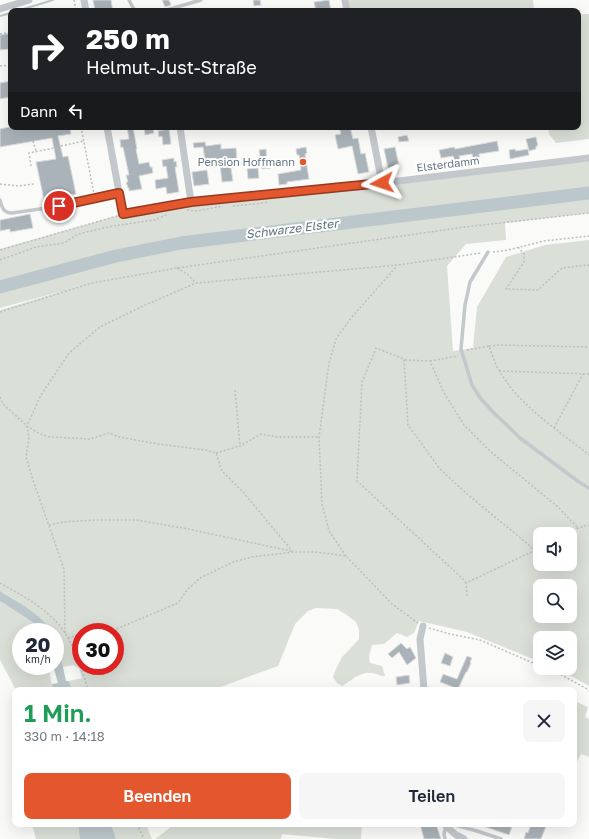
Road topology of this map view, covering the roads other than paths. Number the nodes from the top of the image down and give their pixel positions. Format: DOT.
graph roads {
  1 [pos="29,0"];
  2 [pos="202,0"];
  3 [pos="0,8"];
  4 [pos="174,8"];
  5 [pos="108,130"];
  6 [pos="180,130"];
  7 [pos="372,130"];
  8 [pos="589,158"];
  9 [pos="382,183"];
  10 [pos="119,193"];
  11 [pos="0,200"];
  12 [pos="191,202"];
  13 [pos="488,252"];
  14 [pos="589,488"];
  15 [pos="423,626"];
  16 [pos="424,687"];
  17 [pos="447,827"];
  18 [pos="450,827"];
  19 [pos="458,827"];
  20 [pos="445,839"];
  21 [pos="464,839"];
  22 [pos="501,839"];
  1 -- 3 [label="street"];
  2 -- 4 [label="lane"];
  5 -- 10 [label="street"];
  6 -- 12 [label="street"];
  7 -- 9 [label="street"];
  8 -- 9 [label="street, Elsterdamm"];
  9 -- 12 [label="street, Elsterdamm"];
  10 -- 11 [label="lane"];
  10 -- 12 [label="street, Elsterdamm"];
  13 -- 14 [label="lane"];
  15 -- 16 [label="street"];
  17 -- 20 [label="lane"];
  18 -- 21 [label="street"];
  19 -- 22 [label="lane"];
}
